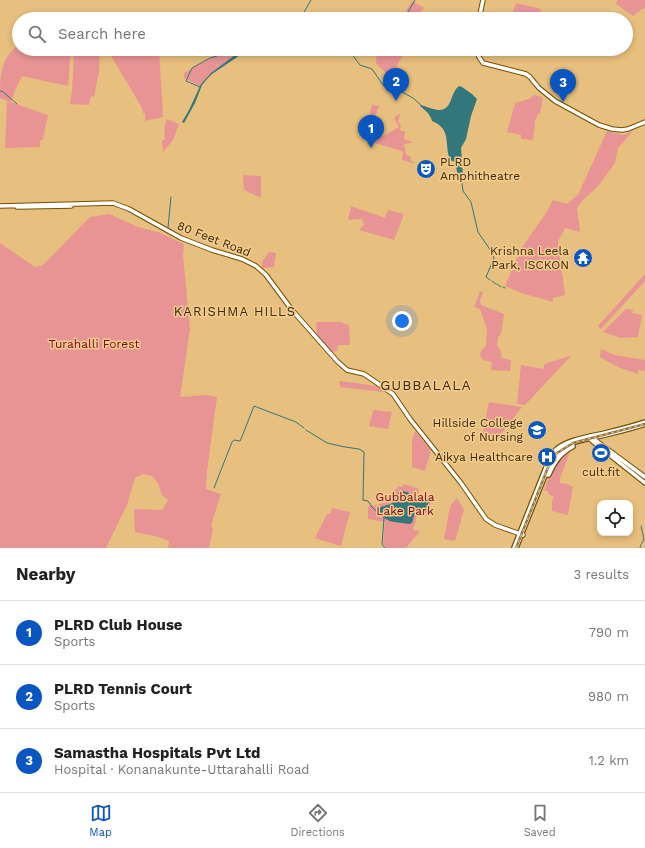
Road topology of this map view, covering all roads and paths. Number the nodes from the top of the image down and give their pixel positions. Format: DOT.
graph roads {
  1 [pos="483,0"];
  2 [pos="480,12"];
  3 [pos="479,56"];
  4 [pos="645,122"];
  5 [pos="0,207"];
  6 [pos="645,423"];
  7 [pos="645,427"];
  8 [pos="592,439"];
  9 [pos="645,478"];
  10 [pos="645,483"];
  11 [pos="522,535"];
  12 [pos="515,548"];
  13 [pos="518,548"];
  1 -- 2 [label="main road"];
  3 -- 4 [label="main road"];
  5 -- 11 [label="main road, 80 Feet Road"];
  6 -- 8 [label="highway"];
  7 -- 8 [label="highway"];
  8 -- 9 [label="main road"];
  8 -- 10 [label="main road"];
  8 -- 11 [label="highway"];
  11 -- 12 [label="highway"];
  11 -- 13 [label="highway"];
}
